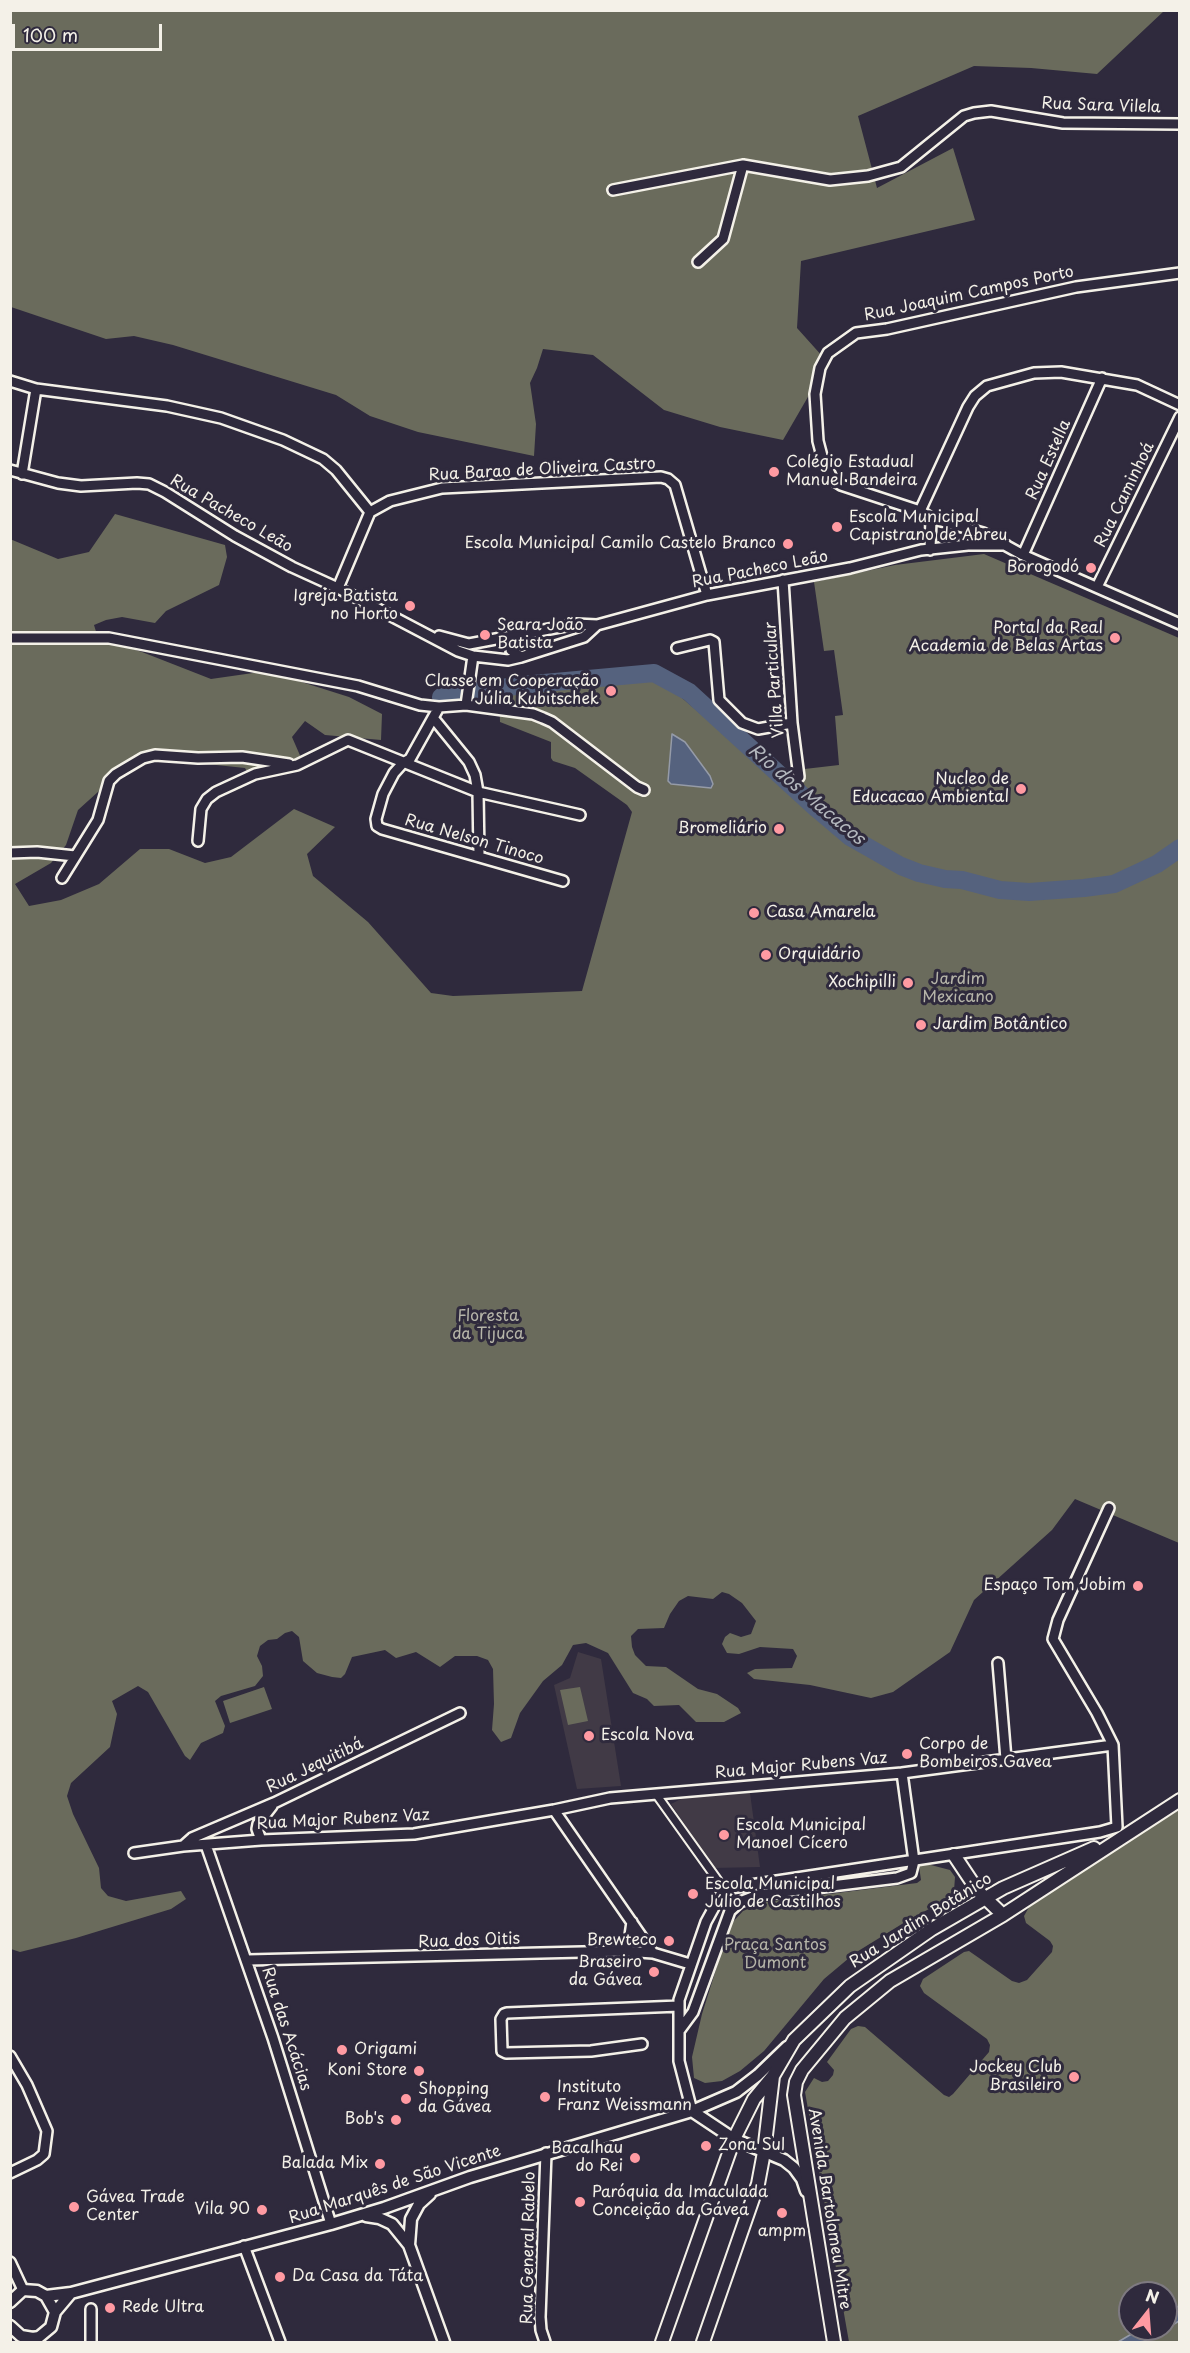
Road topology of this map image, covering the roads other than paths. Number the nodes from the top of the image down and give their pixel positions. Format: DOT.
graph roads {
  1 [pos="1179,124"];
  2 [pos="743,165"];
  3 [pos="613,190"];
  4 [pos="698,262"];
  5 [pos="1179,273"];
  6 [pos="1102,378"];
  7 [pos="10,381"];
  8 [pos="36,389"];
  9 [pos="1179,405"];
  10 [pos="1179,417"];
  11 [pos="10,470"];
  12 [pos="22,474"];
  13 [pos="920,511"];
  14 [pos="370,512"];
  15 [pos="931,518"];
  16 [pos="1009,545"];
  17 [pos="930,550"];
  18 [pos="1023,555"];
  19 [pos="783,580"];
  20 [pos="1097,587"];
  21 [pos="338,588"];
  22 [pos="707,595"];
  23 [pos="1179,612"];
  24 [pos="391,616"];
  25 [pos="1177,623"];
  26 [pos="597,625"];
  27 [pos="513,636"];
  28 [pos="10,638"];
  29 [pos="487,642"];
  30 [pos="677,648"];
  31 [pos="476,656"];
  32 [pos="521,657"];
  33 [pos="466,705"];
  34 [pos="440,707"];
  35 [pos="434,719"];
  36 [pos="792,723"];
  37 [pos="403,763"];
  38 [pos="297,765"];
  39 [pos="799,777"];
  40 [pos="644,790"];
  41 [pos="478,792"];
  42 [pos="580,815"];
  43 [pos="198,841"];
  44 [pos="10,853"];
  45 [pos="75,856"];
  46 [pos="479,856"];
  47 [pos="62,878"];
  48 [pos="563,881"];
  49 [pos="1109,1508"];
  50 [pos="998,1663"];
  51 [pos="460,1713"];
  52 [pos="1113,1745"];
  53 [pos="1006,1759"];
  54 [pos="902,1773"];
  55 [pos="656,1794"];
  56 [pos="1179,1800"];
  57 [pos="274,1803"];
  58 [pos="554,1810"];
  59 [pos="1118,1832"];
  60 [pos="261,1840"];
  61 [pos="206,1845"];
  62 [pos="183,1846"];
  63 [pos="134,1853"];
  64 [pos="954,1855"];
  65 [pos="914,1861"];
  66 [pos="724,1889"];
  67 [pos="985,1898"];
  68 [pos="1003,1915"];
  69 [pos="632,1922"];
  70 [pos="624,1951"];
  71 [pos="653,1953"];
  72 [pos="248,1960"];
  73 [pos="690,1964"];
  74 [pos="679,2006"];
  75 [pos="679,2031"];
  76 [pos="794,2040"];
  77 [pos="642,2044"];
  78 [pos="10,2056"];
  79 [pos="773,2076"];
  80 [pos="796,2082"];
  81 [pos="692,2110"];
  82 [pos="734,2139"];
  83 [pos="764,2152"];
  84 [pos="546,2153"];
  85 [pos="10,2173"];
  86 [pos="438,2189"];
  87 [pos="811,2204"];
  88 [pos="354,2217"];
  89 [pos="331,2224"];
  90 [pos="408,2245"];
  91 [pos="244,2246"];
  92 [pos="10,2262"];
  93 [pos="23,2290"];
  94 [pos="71,2294"];
  95 [pos="46,2296"];
  96 [pos="11,2301"];
  97 [pos="91,2309"];
  98 [pos="55,2312"];
  99 [pos="10,2326"];
  100 [pos="40,2340"];
  101 [pos="91,2343"];
  102 [pos="280,2343"];
  103 [pos="444,2343"];
  104 [pos="545,2343"];
  105 [pos="662,2343"];
  106 [pos="703,2343"];
  107 [pos="834,2343"];
  1 -- 2 [label="street, Rua Sara Vilela"];
  2 -- 3 [label="street, Rua Sara Vilela"];
  2 -- 4 [label="street"];
  5 -- 13 [label="street, Rua Joaquim Campos Porto"];
  6 -- 9 [label="street"];
  6 -- 13 [label="street"];
  6 -- 18 [label="street, Rua Estella"];
  7 -- 8 [label="street"];
  8 -- 12 [label="street"];
  8 -- 14 [label="street"];
  10 -- 20 [label="street, Rua Caminhoá"];
  11 -- 12 [label="street, Rua Pacheco Leão"];
  12 -- 21 [label="street, Rua Pacheco Leão"];
  13 -- 15 [label="street, Rua Joaquim Campos Porto"];
  14 -- 21 [label="street"];
  14 -- 22 [label="street, Rua Barao de Oliveira Castro"];
  15 -- 16 [label="street"];
  15 -- 17 [label="street"];
  16 -- 17 [label="street, Rua Pacheco Leão"];
  16 -- 18 [label="street"];
  17 -- 19 [label="street, Rua Pacheco Leão"];
  18 -- 20 [label="street"];
  19 -- 22 [label="street, Rua Pacheco Leão"];
  19 -- 36 [label="street, Villa Particular"];
  20 -- 25 [label="street"];
  21 -- 24 [label="street, Rua Pacheco Leão"];
  22 -- 26 [label="street, Rua Pacheco Leão"];
  23 -- 25 [label="street"];
  24 -- 29 [label="street, Rua Pacheco Leão"];
  24 -- 31 [label="street, Rua Pacheco Leão"];
  26 -- 27 [label="street, Rua Pacheco Leão"];
  26 -- 32 [label="street, Rua Pacheco Leão"];
  27 -- 29 [label="street, Rua Pacheco Leão"];
  27 -- 32 [label="street"];
  28 -- 34 [label="street"];
  29 -- 31 [label="street"];
  30 -- 36 [label="street"];
  31 -- 32 [label="street, Rua Pacheco Leão"];
  31 -- 33 [label="street"];
  33 -- 34 [label="street"];
  33 -- 40 [label="street"];
  34 -- 35 [label="street"];
  35 -- 37 [label="street"];
  35 -- 41 [label="street"];
  36 -- 39 [label="street, Villa Particular"];
  37 -- 38 [label="street"];
  37 -- 41 [label="street"];
  37 -- 46 [label="street, Rua Nelson Tinoco"];
  38 -- 43 [label="street"];
  38 -- 45 [label="street"];
  41 -- 42 [label="street"];
  41 -- 46 [label="street"];
  44 -- 45 [label="street"];
  45 -- 47 [label="street"];
  46 -- 48 [label="street, Rua Nelson Tinoco"];
  49 -- 52 [label="street"];
  50 -- 53 [label="street"];
  51 -- 57 [label="street, Rua Jequitibá"];
  52 -- 53 [label="street, Rua Major Rubens Vaz"];
  52 -- 59 [label="street"];
  53 -- 54 [label="street, Rua Major Rubens Vaz"];
  54 -- 55 [label="street, Rua Major Rubens Vaz"];
  54 -- 65 [label="street"];
  55 -- 58 [label="street, Rua Major Rubens Vaz"];
  55 -- 66 [label="street"];
  56 -- 59 [label="main road, Rua Jardim Botânico"];
  57 -- 60 [label="street"];
  57 -- 62 [label="street, Rua Jequitibá"];
  58 -- 60 [label="street, Rua Major Rubenz Vaz"];
  58 -- 69 [label="street"];
  59 -- 64 [label="street"];
  59 -- 67 [label="main road, Rua Jardim Botânico"];
  59 -- 68 [label="main road, Rua Jardim Botânico"];
  60 -- 61 [label="street, Rua Major Rubenz Vaz"];
  61 -- 62 [label="street, Rua Major Rubenz Vaz"];
  61 -- 72 [label="street, Rua das Acácias"];
  62 -- 63 [label="street, Rua Major Rubenz Vaz"];
  64 -- 65 [label="street"];
  64 -- 67 [label="main road"];
  65 -- 66 [label="street"];
  65 -- 75 [label="street"];
  66 -- 73 [label="street"];
  67 -- 68 [label="main road"];
  67 -- 76 [label="main road, Rua Jardim Botânico"];
  68 -- 80 [label="main road, Rua Jardim Botânico"];
  69 -- 70 [label="street"];
  69 -- 71 [label="street"];
  70 -- 71 [label="street, Rua dos Oitis"];
  70 -- 72 [label="street, Rua dos Oitis"];
  71 -- 73 [label="street, Rua dos Oitis"];
  72 -- 89 [label="street, Rua das Acácias"];
  73 -- 74 [label="street"];
  74 -- 75 [label="street"];
  74 -- 77 [label="street"];
  75 -- 81 [label="street"];
  76 -- 79 [label="main road, Rua Jardim Botânico"];
  76 -- 81 [label="street"];
  78 -- 85 [label="street"];
  79 -- 82 [label="main road"];
  79 -- 83 [label="main road"];
  80 -- 87 [label="main road, Avenida Bartolomeu Mitre"];
  81 -- 82 [label="street"];
  81 -- 84 [label="street, Rua Marquês de São Vicente"];
  82 -- 83 [label="street"];
  82 -- 105 [label="main road"];
  83 -- 87 [label="street"];
  83 -- 106 [label="main road"];
  84 -- 86 [label="street, Rua Marquês de São Vicente"];
  84 -- 104 [label="street, Rua General Rabelo"];
  86 -- 88 [label="street, Rua Marquês de São Vicente"];
  86 -- 90 [label="street"];
  87 -- 107 [label="main road, Avenida Bartolomeu Mitre"];
  88 -- 89 [label="street, Rua Marquês de São Vicente"];
  88 -- 90 [label="street"];
  89 -- 91 [label="street, Rua Marquês de São Vicente"];
  90 -- 103 [label="street"];
  91 -- 94 [label="street, Rua Marquês de São Vicente"];
  91 -- 102 [label="street"];
  92 -- 93 [label="street"];
  93 -- 95 [label="street, Rua Marquês de São Vicente"];
  93 -- 96 [label="street"];
  94 -- 95 [label="street, Rua Marquês de São Vicente"];
  94 -- 98 [label="street"];
  95 -- 98 [label="street"];
  97 -- 101 [label="street"];
  98 -- 100 [label="street"];
  99 -- 100 [label="street"];
}
